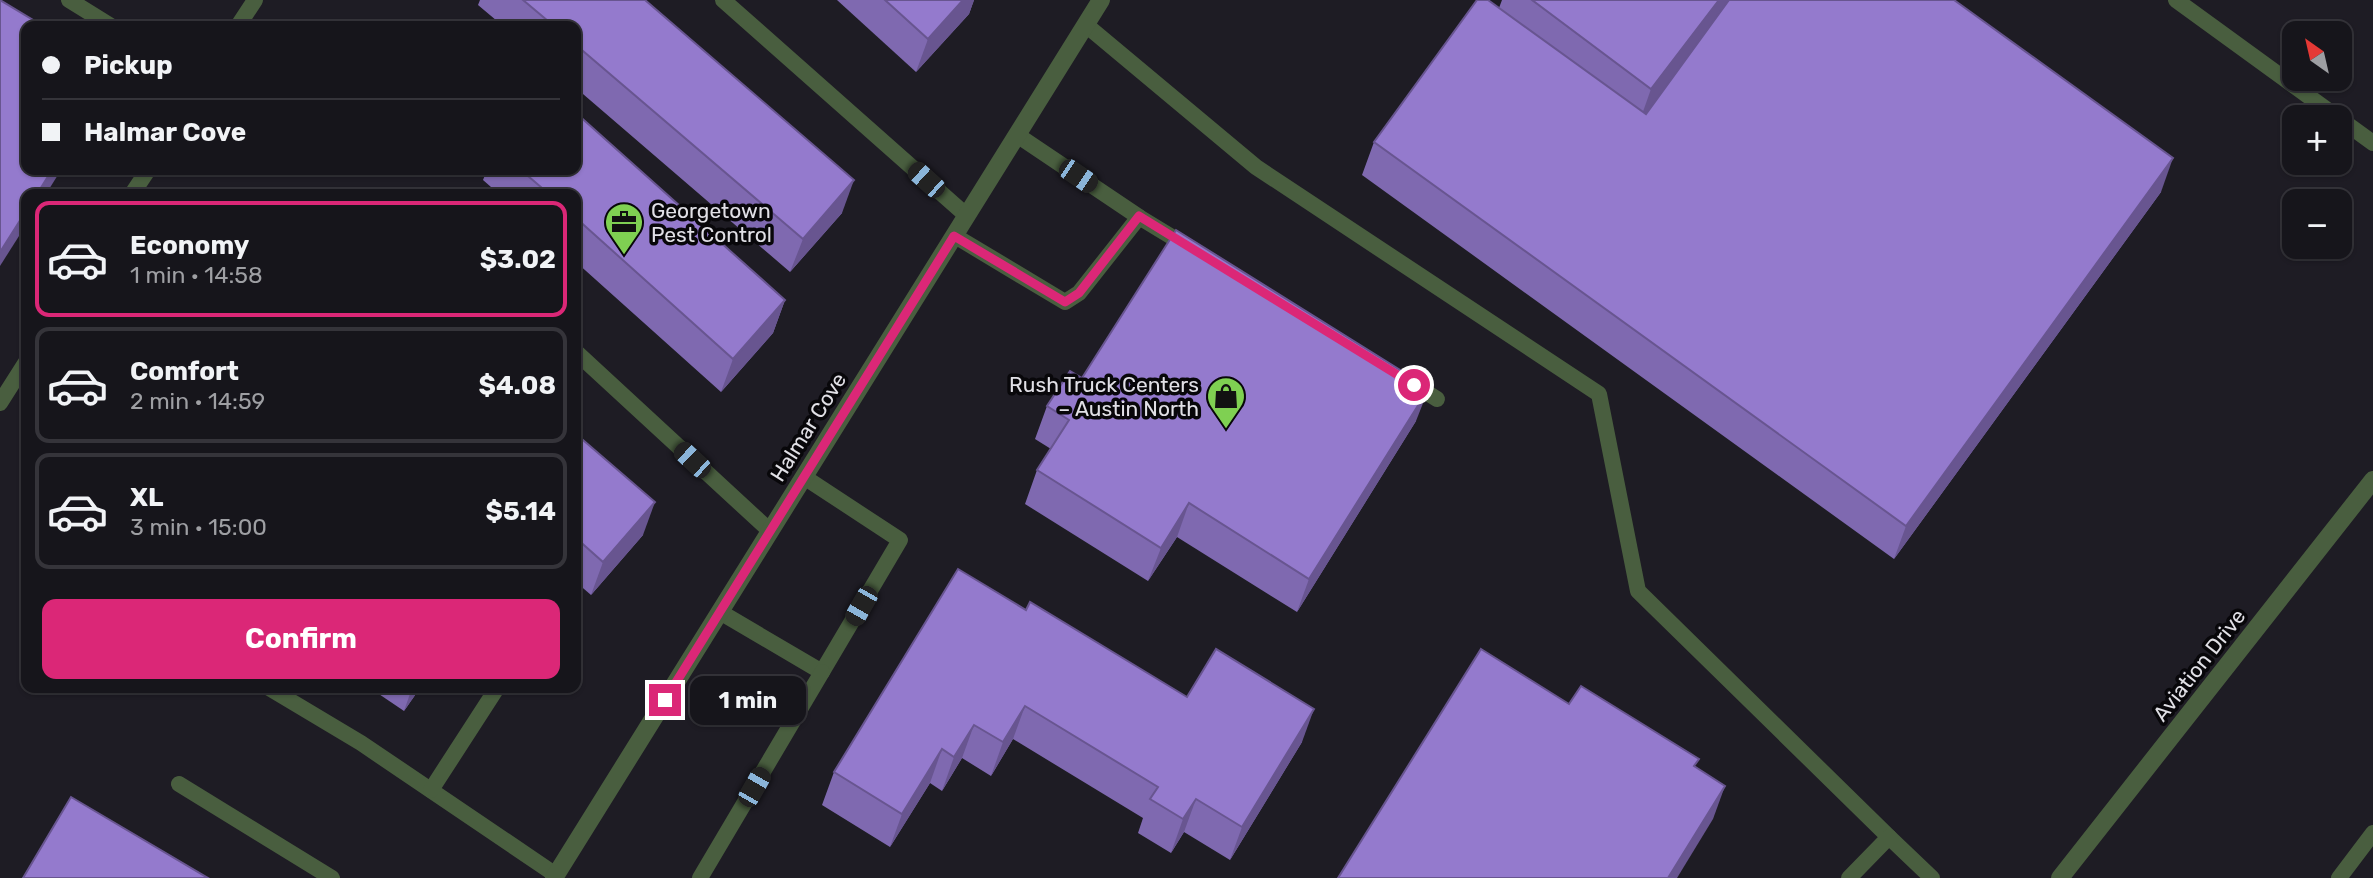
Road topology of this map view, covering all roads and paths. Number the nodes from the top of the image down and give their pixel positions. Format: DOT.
graph roads {
  1 [pos="69,0"];
  2 [pos="255,0"];
  3 [pos="723,0"];
  4 [pos="1101,0"];
  5 [pos="2176,0"];
  6 [pos="103,21"];
  7 [pos="241,21"];
  8 [pos="1086,25"];
  9 [pos="2320,105"];
  10 [pos="2352,128"];
  11 [pos="1017,135"];
  12 [pos="2373,143"];
  13 [pos="967,216"];
  14 [pos="1139,216"];
  15 [pos="954,236"];
  16 [pos="1208,259"];
  17 [pos="581,357"];
  18 [pos="21,370"];
  19 [pos="1391,371"];
  20 [pos="1437,399"];
  21 [pos="0,403"];
  22 [pos="804,477"];
  23 [pos="2373,480"];
  24 [pos="770,531"];
  25 [pos="720,612"];
  26 [pos="822,672"];
  27 [pos="277,693"];
  28 [pos="494,693"];
  29 [pos="179,784"];
  30 [pos="431,790"];
  31 [pos="2373,833"];
  32 [pos="1889,837"];
  33 [pos="555,876"];
  34 [pos="332,878"];
  35 [pos="700,878"];
  36 [pos="1849,878"];
  37 [pos="1932,878"];
  38 [pos="2060,878"];
  39 [pos="2339,878"];
  1 -- 6 [label="lane"];
  2 -- 7 [label="lane"];
  3 -- 13 [label="lane"];
  4 -- 8 [label="street, Halmar Cove"];
  5 -- 9 [label="lane"];
  8 -- 11 [label="street, Halmar Cove"];
  8 -- 32 [label="lane"];
  10 -- 12 [label="lane"];
  11 -- 13 [label="street, Halmar Cove"];
  11 -- 14 [label="lane"];
  13 -- 15 [label="street, Halmar Cove"];
  14 -- 15 [label="lane"];
  14 -- 16 [label="lane"];
  15 -- 22 [label="street, Halmar Cove"];
  17 -- 24 [label="lane"];
  18 -- 21 [label="lane"];
  19 -- 20 [label="lane"];
  22 -- 24 [label="street, Halmar Cove"];
  22 -- 26 [label="lane"];
  23 -- 38 [label="street, Aviation Drive"];
  24 -- 25 [label="street, Halmar Cove"];
  25 -- 26 [label="lane"];
  25 -- 33 [label="street, Halmar Cove"];
  26 -- 35 [label="lane"];
  27 -- 30 [label="lane"];
  28 -- 30 [label="lane"];
  29 -- 34 [label="lane"];
  30 -- 33 [label="lane"];
  31 -- 39 [label="lane"];
  32 -- 36 [label="lane"];
  32 -- 37 [label="lane"];
}
